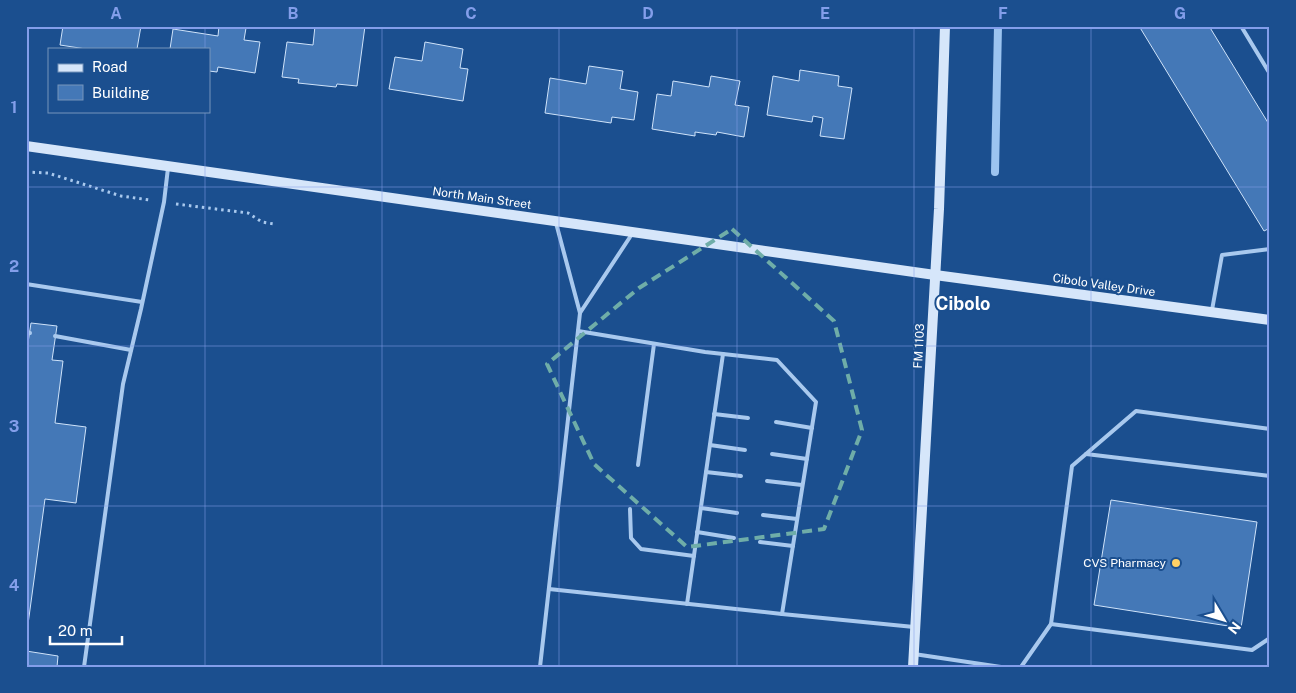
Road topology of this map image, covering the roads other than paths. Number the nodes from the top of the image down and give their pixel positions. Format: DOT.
graph roads {
  1 [pos="945,26"];
  2 [pos="1242,26"];
  3 [pos="1270,74"];
  4 [pos="26,146"];
  5 [pos="168,166"];
  6 [pos="556,221"];
  7 [pos="634,232"];
  8 [pos="1270,249"];
  9 [pos="935,275"];
  10 [pos="26,284"];
  11 [pos="142,302"];
  12 [pos="1212,312"];
  13 [pos="580,313"];
  14 [pos="1270,320"];
  15 [pos="578,331"];
  16 [pos="55,336"];
  17 [pos="654,344"];
  18 [pos="131,350"];
  19 [pos="723,354"];
  20 [pos="714,414"];
  21 [pos="748,418"];
  22 [pos="776,422"];
  23 [pos="812,428"];
  24 [pos="1270,428"];
  25 [pos="710,445"];
  26 [pos="745,450"];
  27 [pos="772,454"];
  28 [pos="1086,454"];
  29 [pos="807,459"];
  30 [pos="638,465"];
  31 [pos="706,472"];
  32 [pos="741,476"];
  33 [pos="1270,476"];
  34 [pos="768,481"];
  35 [pos="802,485"];
  36 [pos="701,508"];
  37 [pos="630,509"];
  38 [pos="737,513"];
  39 [pos="763,515"];
  40 [pos="797,520"];
  41 [pos="697,532"];
  42 [pos="734,538"];
  43 [pos="760,542"];
  44 [pos="793,546"];
  45 [pos="694,556"];
  46 [pos="549,589"];
  47 [pos="687,604"];
  48 [pos="782,614"];
  49 [pos="1051,624"];
  50 [pos="916,627"];
  51 [pos="1270,638"];
  52 [pos="914,654"];
  53 [pos="84,667"];
  54 [pos="540,667"];
  55 [pos="913,667"];
  56 [pos="1001,667"];
  57 [pos="1021,667"];
  1 -- 9 [label="main road, FM 1103 / FM 1103"];
  2 -- 3 [label="lane"];
  4 -- 5 [label="main road, North Main Street"];
  5 -- 6 [label="main road, North Main Street"];
  5 -- 11 [label="lane"];
  6 -- 7 [label="main road, North Main Street"];
  6 -- 13 [label="lane"];
  7 -- 9 [label="main road, North Main Street"];
  7 -- 13 [label="lane"];
  8 -- 12 [label="lane"];
  9 -- 12 [label="main road, Cibolo Valley Drive"];
  9 -- 50 [label="main road, FM 1103 / FM 1103"];
  10 -- 11 [label="lane"];
  11 -- 18 [label="lane"];
  12 -- 14 [label="main road, Cibolo Valley Drive"];
  13 -- 15 [label="lane"];
  15 -- 17 [label="lane"];
  15 -- 46 [label="lane"];
  16 -- 18 [label="lane"];
  17 -- 19 [label="lane"];
  17 -- 30 [label="lane"];
  18 -- 53 [label="lane"];
  19 -- 20 [label="lane"];
  19 -- 23 [label="lane"];
  20 -- 21 [label="lane"];
  20 -- 25 [label="lane"];
  22 -- 23 [label="lane"];
  23 -- 29 [label="lane"];
  24 -- 28 [label="lane"];
  25 -- 26 [label="lane"];
  25 -- 31 [label="lane"];
  27 -- 29 [label="lane"];
  28 -- 33 [label="lane"];
  28 -- 49 [label="lane"];
  29 -- 35 [label="lane"];
  31 -- 32 [label="lane"];
  31 -- 36 [label="lane"];
  34 -- 35 [label="lane"];
  35 -- 40 [label="lane"];
  36 -- 38 [label="lane"];
  36 -- 41 [label="lane"];
  37 -- 45 [label="lane"];
  39 -- 40 [label="lane"];
  40 -- 44 [label="lane"];
  41 -- 42 [label="lane"];
  41 -- 45 [label="lane"];
  43 -- 44 [label="lane"];
  44 -- 48 [label="lane"];
  45 -- 47 [label="lane"];
  46 -- 47 [label="lane"];
  46 -- 54 [label="lane"];
  47 -- 48 [label="lane"];
  48 -- 50 [label="lane"];
  49 -- 51 [label="lane"];
  49 -- 57 [label="lane"];
  50 -- 52 [label="main road, FM 1103 / FM 1103"];
  52 -- 55 [label="main road, FM 1103 / FM 1103"];
  52 -- 56 [label="lane"];
}
